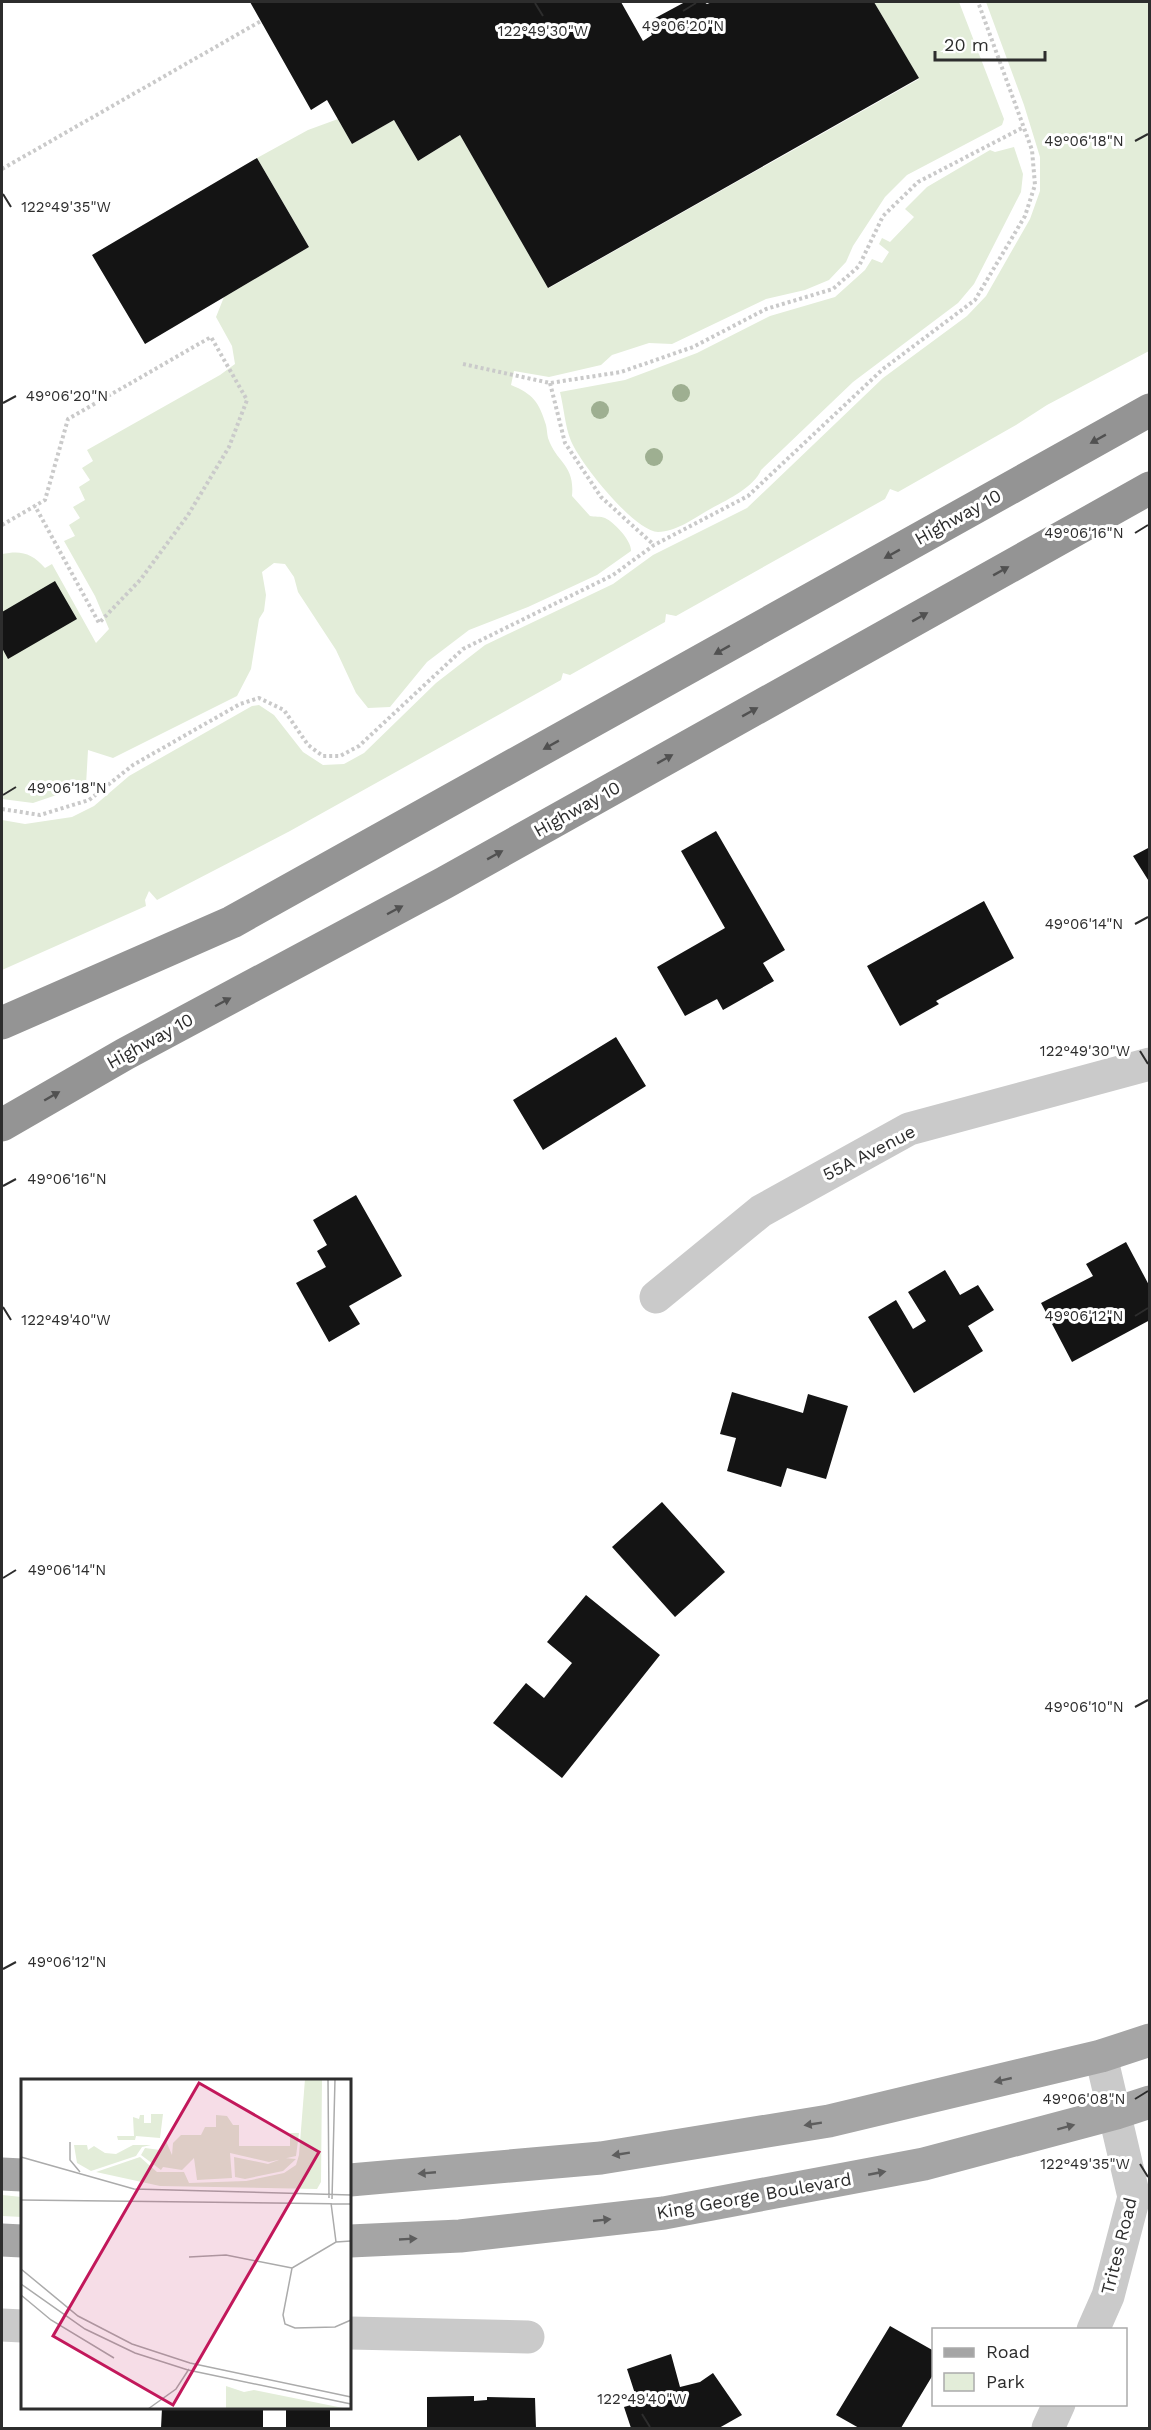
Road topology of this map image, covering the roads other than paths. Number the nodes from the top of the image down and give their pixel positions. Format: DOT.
graph roads {
  1 [pos="1149,410"];
  2 [pos="1149,488"];
  3 [pos="2,1023"];
  4 [pos="1149,1064"];
  5 [pos="2,1125"];
  6 [pos="656,1297"];
  7 [pos="1149,2040"];
  8 [pos="1101,2056"];
  9 [pos="1149,2102"];
  10 [pos="1116,2113"];
  11 [pos="2,2174"];
  12 [pos="21,2175"];
  13 [pos="351,2180"];
  14 [pos="2,2240"];
  15 [pos="21,2241"];
  16 [pos="351,2241"];
  17 [pos="2,2325"];
  18 [pos="21,2326"];
  19 [pos="1094,2328"];
  20 [pos="351,2333"];
  21 [pos="528,2337"];
  22 [pos="1058,2406"];
  23 [pos="1048,2428"];
  1 -- 3 [label="highway, Highway 10, one-way"];
  5 -- 2 [label="highway, Highway 10, one-way"];
  4 -- 6 [label="street, 55A Avenue"];
  7 -- 8 [label="main road"];
  8 -- 10 [label="street, Trites Road"];
  8 -- 13 [label="main road, one-way"];
  9 -- 10 [label="main road, King George Boulevard"];
  16 -- 10 [label="main road, King George Boulevard, one-way"];
  10 -- 19 [label="street, Trites Road"];
  11 -- 12 [label="main road"];
  14 -- 15 [label="main road"];
  17 -- 18 [label="street"];
  20 -- 21 [label="street"];
  22 -- 23 [label="street"];
}
